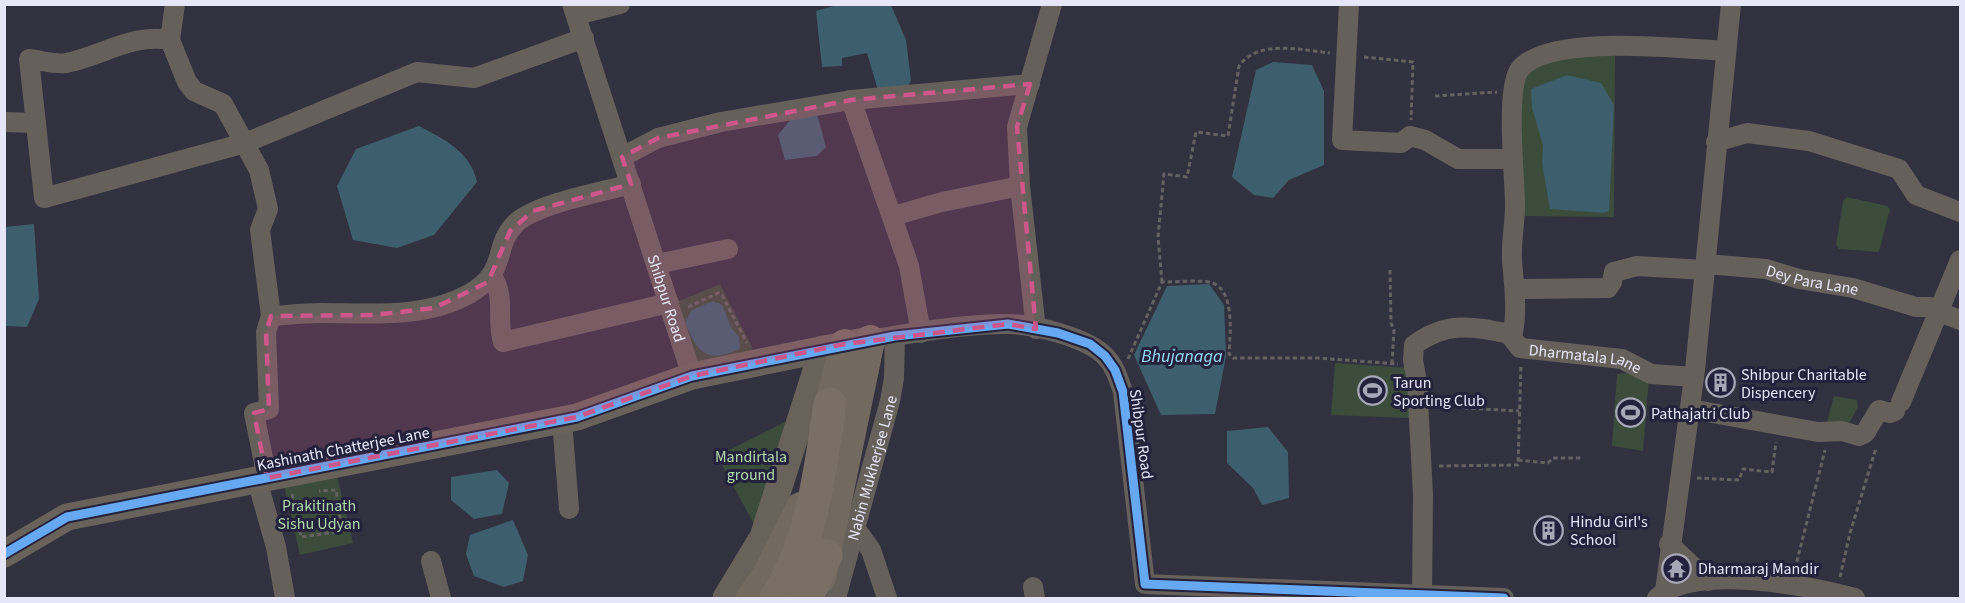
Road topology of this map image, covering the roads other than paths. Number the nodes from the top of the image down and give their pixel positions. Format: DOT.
graph roads {
  1 [pos="175,4"];
  2 [pos="620,4"];
  3 [pos="1052,4"];
  4 [pos="1349,4"];
  5 [pos="1731,4"];
  6 [pos="574,10"];
  7 [pos="584,38"];
  8 [pos="170,40"];
  9 [pos="1726,51"];
  10 [pos="1030,84"];
  11 [pos="851,100"];
  12 [pos="1718,121"];
  13 [pos="4,122"];
  14 [pos="36,123"];
  15 [pos="1747,133"];
  16 [pos="245,142"];
  17 [pos="1716,142"];
  18 [pos="622,157"];
  19 [pos="1513,159"];
  20 [pos="631,184"];
  21 [pos="1020,186"];
  22 [pos="1960,212"];
  23 [pos="892,216"];
  24 [pos="728,249"];
  25 [pos="1960,260"];
  26 [pos="657,264"];
  27 [pos="1705,267"];
  28 [pos="492,276"];
  29 [pos="1515,288"];
  30 [pos="671,308"];
  31 [pos="1939,311"];
  32 [pos="271,316"];
  33 [pos="1960,320"];
  34 [pos="1036,329"];
  35 [pos="921,333"];
  36 [pos="858,342"];
  37 [pos="1517,343"];
  38 [pos="692,376"];
  39 [pos="1694,377"];
  40 [pos="830,404"];
  41 [pos="1690,409"];
  42 [pos="562,420"];
  43 [pos="262,479"];
  44 [pos="569,509"];
  45 [pos="855,528"];
  46 [pos="1670,544"];
  47 [pos="806,545"];
  48 [pos="4,554"];
  49 [pos="431,561"];
  50 [pos="1708,581"];
  51 [pos="1145,591"];
  52 [pos="1661,595"];
  53 [pos="1422,596"];
  54 [pos="1845,596"];
  55 [pos="828,597"];
  56 [pos="285,598"];
  57 [pos="441,598"];
  58 [pos="726,598"];
  59 [pos="751,598"];
  60 [pos="776,598"];
  61 [pos="887,598"];
  62 [pos="1504,598"];
  1 -- 8 [label="street"];
  2 -- 6 [label="street"];
  3 -- 10 [label="street"];
  4 -- 19 [label="street"];
  5 -- 9 [label="street"];
  6 -- 7 [label="street, Shibpur Road"];
  7 -- 16 [label="street"];
  7 -- 18 [label="street, Shibpur Road"];
  8 -- 14 [label="street"];
  8 -- 16 [label="street"];
  9 -- 12 [label="street"];
  9 -- 19 [label="street"];
  10 -- 11 [label="street"];
  10 -- 21 [label="street"];
  11 -- 18 [label="street"];
  11 -- 23 [label="street"];
  12 -- 15 [label="street"];
  12 -- 17 [label="street"];
  13 -- 14 [label="street"];
  14 -- 16 [label="street"];
  15 -- 17 [label="street"];
  15 -- 22 [label="street"];
  16 -- 32 [label="street"];
  17 -- 27 [label="street"];
  18 -- 20 [label="street, Shibpur Road"];
  19 -- 29 [label="street"];
  20 -- 26 [label="street, Shibpur Road"];
  20 -- 28 [label="street"];
  21 -- 23 [label="street"];
  21 -- 34 [label="street"];
  23 -- 35 [label="street"];
  24 -- 26 [label="street"];
  25 -- 31 [label="street"];
  26 -- 30 [label="street, Shibpur Road"];
  27 -- 29 [label="street, Dey Para Lane"];
  27 -- 31 [label="street, Dey Para Lane"];
  27 -- 39 [label="street"];
  28 -- 30 [label="street"];
  28 -- 32 [label="street"];
  29 -- 37 [label="street"];
  30 -- 38 [label="street, Shibpur Road"];
  31 -- 33 [label="street, Dey Para Lane"];
  31 -- 41 [label="street"];
  32 -- 43 [label="street"];
  34 -- 35 [label="street, Shibpur Road"];
  34 -- 51 [label="street, Shibpur Road"];
  35 -- 36 [label="street, Shibpur Road"];
  36 -- 38 [label="street, Shibpur Road"];
  36 -- 40 [label="main road"];
  36 -- 45 [label="street, Nabin Mukherjee Lane"];
  36 -- 47 [label="main road"];
  36 -- 58 [label="street"];
  37 -- 39 [label="street, Dharmatala Lane"];
  37 -- 53 [label="street, Dharmatala Lane"];
  38 -- 42 [label="street, Kashinath Chatterjee Lane"];
  39 -- 41 [label="street"];
  40 -- 47 [label="highway"];
  41 -- 46 [label="street"];
  42 -- 43 [label="street, Kashinath Chatterjee Lane"];
  42 -- 44 [label="street"];
  43 -- 48 [label="street, Kashinath Chatterjee Lane"];
  43 -- 56 [label="street"];
  45 -- 55 [label="street, Nabin Mukherjee Lane"];
  45 -- 61 [label="street"];
  46 -- 50 [label="street"];
  46 -- 52 [label="street"];
  47 -- 55 [label="highway"];
  47 -- 59 [label="main road"];
  47 -- 60 [label="highway"];
  49 -- 57 [label="street"];
  50 -- 52 [label="street"];
  50 -- 54 [label="street"];
  51 -- 53 [label="street, Shibpur Road"];
  53 -- 62 [label="street, Shibpur Road"];
}
